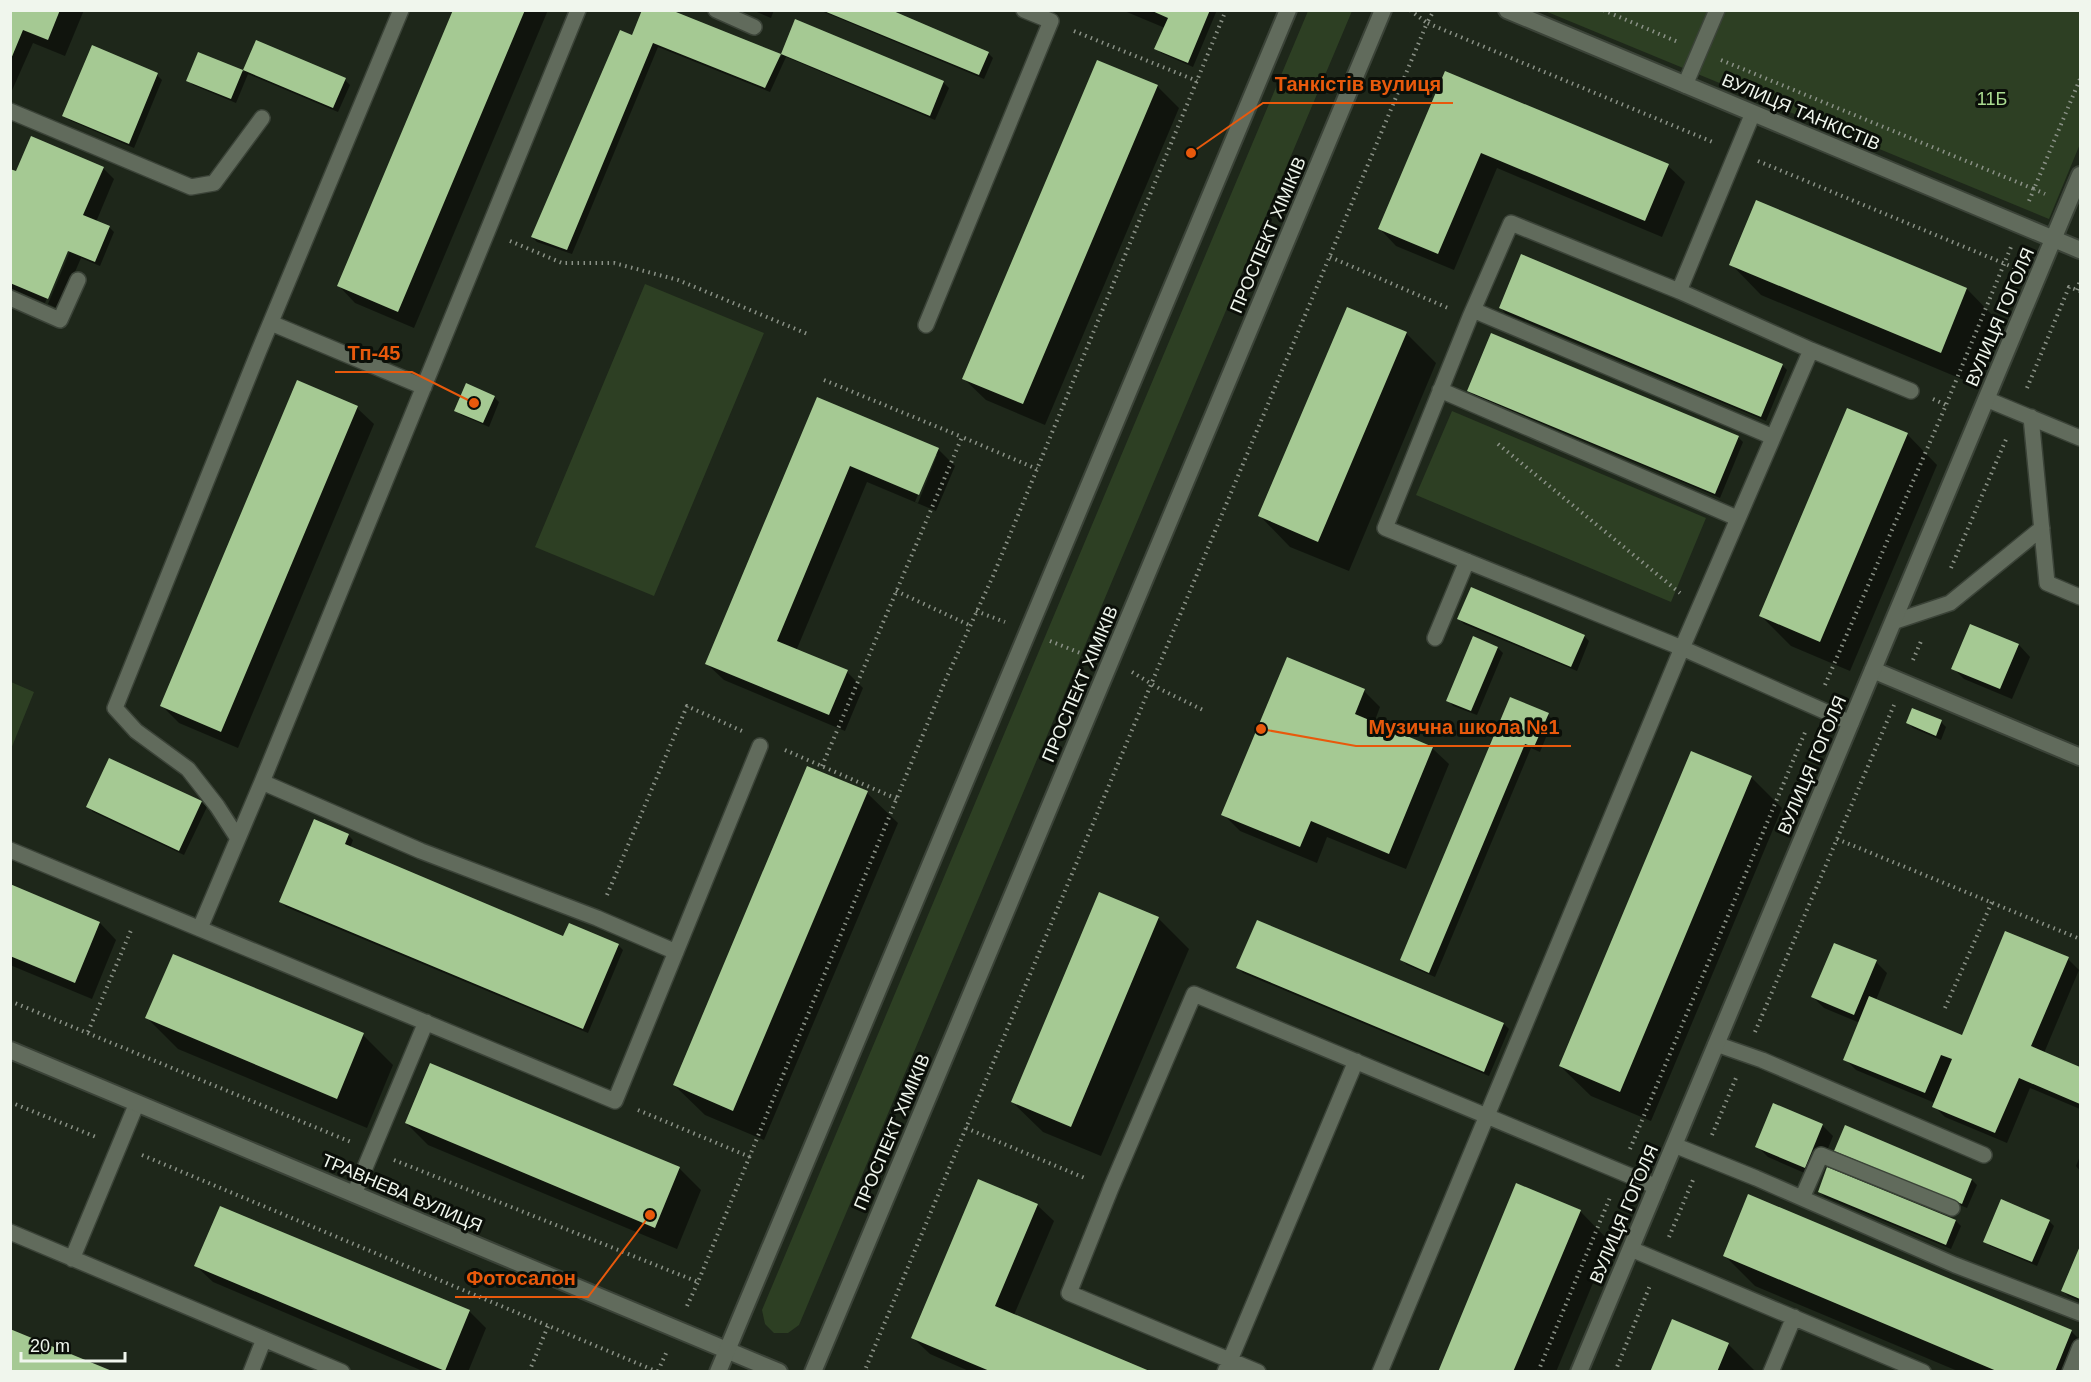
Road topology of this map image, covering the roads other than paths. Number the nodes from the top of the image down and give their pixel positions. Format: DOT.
graph roads {
  1 [pos="402,10"];
  2 [pos="578,10"];
  3 [pos="716,10"];
  4 [pos="1024,10"];
  5 [pos="1288,10"];
  6 [pos="1383,10"];
  7 [pos="1507,10"];
  8 [pos="1717,10"];
  9 [pos="754,27"];
  10 [pos="1685,85"];
  11 [pos="10,111"];
  12 [pos="1753,113"];
  13 [pos="262,118"];
  14 [pos="2080,175"];
  15 [pos="2054,238"];
  16 [pos="2080,250"];
  17 [pos="78,280"];
  18 [pos="1679,291"];
  19 [pos="10,298"];
  20 [pos="1471,313"];
  21 [pos="271,323"];
  22 [pos="926,325"];
  23 [pos="1811,350"];
  24 [pos="424,387"];
  25 [pos="1440,390"];
  26 [pos="1911,391"];
  27 [pos="1986,399"];
  28 [pos="2024,415"];
  29 [pos="1773,437"];
  30 [pos="2080,438"];
  31 [pos="1737,518"];
  32 [pos="2042,528"];
  33 [pos="1467,561"];
  34 [pos="2080,597"];
  35 [pos="1893,622"];
  36 [pos="1435,638"];
  37 [pos="1682,648"];
  38 [pos="1873,670"];
  39 [pos="1851,723"];
  40 [pos="756,740"];
  41 [pos="2080,757"];
  42 [pos="262,782"];
  43 [pos="237,837"];
  44 [pos="10,850"];
  45 [pos="200,928"];
  46 [pos="676,952"];
  47 [pos="426,1022"];
  48 [pos="1716,1044"];
  49 [pos="10,1050"];
  50 [pos="1356,1061"];
  51 [pos="137,1103"];
  52 [pos="1487,1115"];
  53 [pos="1674,1145"];
  54 [pos="1984,1155"];
  55 [pos="1657,1187"];
  56 [pos="354,1194"];
  57 [pos="1802,1198"];
  58 [pos="1952,1208"];
  59 [pos="10,1232"];
  60 [pos="1630,1249"];
  61 [pos="72,1259"];
  62 [pos="2080,1313"];
  63 [pos="1794,1317"];
  64 [pos="264,1339"];
  65 [pos="2080,1347"];
  66 [pos="728,1350"];
  67 [pos="1227,1366"];
  68 [pos="251,1371"];
  69 [pos="342,1371"];
  70 [pos="718,1371"];
  71 [pos="779,1371"];
  72 [pos="813,1371"];
  73 [pos="1258,1371"];
  74 [pos="1380,1371"];
  75 [pos="1579,1371"];
  76 [pos="1771,1371"];
  77 [pos="1923,1371"];
  78 [pos="2070,1371"];
  1 -- 21 [label="lane"];
  2 -- 24 [label="lane"];
  3 -- 9 [label="lane"];
  4 -- 22 [label="lane"];
  5 -- 66 [label="street"];
  6 -- 72 [label="street, ПРОСПЕКТ ХІМІКІВ"];
  7 -- 10 [label="street, ВУЛИЦЯ ТАНКІСТІВ"];
  8 -- 10 [label="lane"];
  10 -- 12 [label="street, ВУЛИЦЯ ТАНКІСТІВ"];
  11 -- 13 [label="lane"];
  12 -- 15 [label="street, ВУЛИЦЯ ТАНКІСТІВ"];
  12 -- 18 [label="lane"];
  14 -- 15 [label="street, ВУЛИЦЯ ГОГОЛЯ"];
  15 -- 16 [label="street, ВУЛИЦЯ ТАНКІСТІВ"];
  15 -- 27 [label="street, ВУЛИЦЯ ГОГОЛЯ"];
  17 -- 19 [label="lane"];
  18 -- 20 [label="lane"];
  18 -- 23 [label="lane"];
  20 -- 25 [label="lane"];
  20 -- 29 [label="lane"];
  21 -- 24 [label="lane"];
  21 -- 43 [label="lane"];
  23 -- 26 [label="lane"];
  23 -- 29 [label="lane"];
  24 -- 42 [label="lane"];
  25 -- 31 [label="lane"];
  25 -- 33 [label="lane"];
  27 -- 28 [label="lane"];
  27 -- 35 [label="street, ВУЛИЦЯ ГОГОЛЯ"];
  28 -- 30 [label="lane"];
  28 -- 32 [label="lane"];
  29 -- 31 [label="lane"];
  31 -- 37 [label="lane"];
  32 -- 34 [label="lane"];
  32 -- 35 [label="lane"];
  33 -- 36 [label="lane"];
  33 -- 37 [label="lane"];
  35 -- 38 [label="street, ВУЛИЦЯ ГОГОЛЯ"];
  37 -- 39 [label="lane"];
  37 -- 52 [label="lane"];
  38 -- 39 [label="street, ВУЛИЦЯ ГОГОЛЯ"];
  38 -- 41 [label="street"];
  39 -- 48 [label="street, ВУЛИЦЯ ГОГОЛЯ"];
  40 -- 46 [label="lane"];
  42 -- 43 [label="lane"];
  42 -- 46 [label="lane"];
  43 -- 45 [label="lane"];
  44 -- 45 [label="lane"];
  45 -- 47 [label="lane"];
  46 -- 47 [label="lane"];
  47 -- 56 [label="lane"];
  48 -- 53 [label="street, ВУЛИЦЯ ГОГОЛЯ"];
  48 -- 54 [label="lane"];
  49 -- 51 [label="street, ТРАВНЕВА ВУЛИЦЯ"];
  50 -- 52 [label="lane"];
  50 -- 67 [label="lane"];
  50 -- 67 [label="lane"];
  51 -- 56 [label="street, ТРАВНЕВА ВУЛИЦЯ"];
  51 -- 61 [label="lane"];
  52 -- 55 [label="lane"];
  52 -- 74 [label="lane"];
  53 -- 55 [label="street, ВУЛИЦЯ ГОГОЛЯ"];
  53 -- 57 [label="lane"];
  55 -- 60 [label="street, ВУЛИЦЯ ГОГОЛЯ"];
  56 -- 66 [label="street, ТРАВНЕВА ВУЛИЦЯ"];
  57 -- 58 [label="lane"];
  57 -- 62 [label="lane"];
  59 -- 61 [label="lane"];
  60 -- 63 [label="lane"];
  60 -- 75 [label="street, ВУЛИЦЯ ГОГОЛЯ"];
  61 -- 64 [label="lane"];
  63 -- 76 [label="lane"];
  63 -- 77 [label="lane"];
  64 -- 68 [label="lane"];
  64 -- 69 [label="lane"];
  65 -- 78 [label="lane"];
  66 -- 70 [label="street"];
  66 -- 71 [label="street, ТРАВНЕВА ВУЛИЦЯ"];
  67 -- 73 [label="lane"];
}
